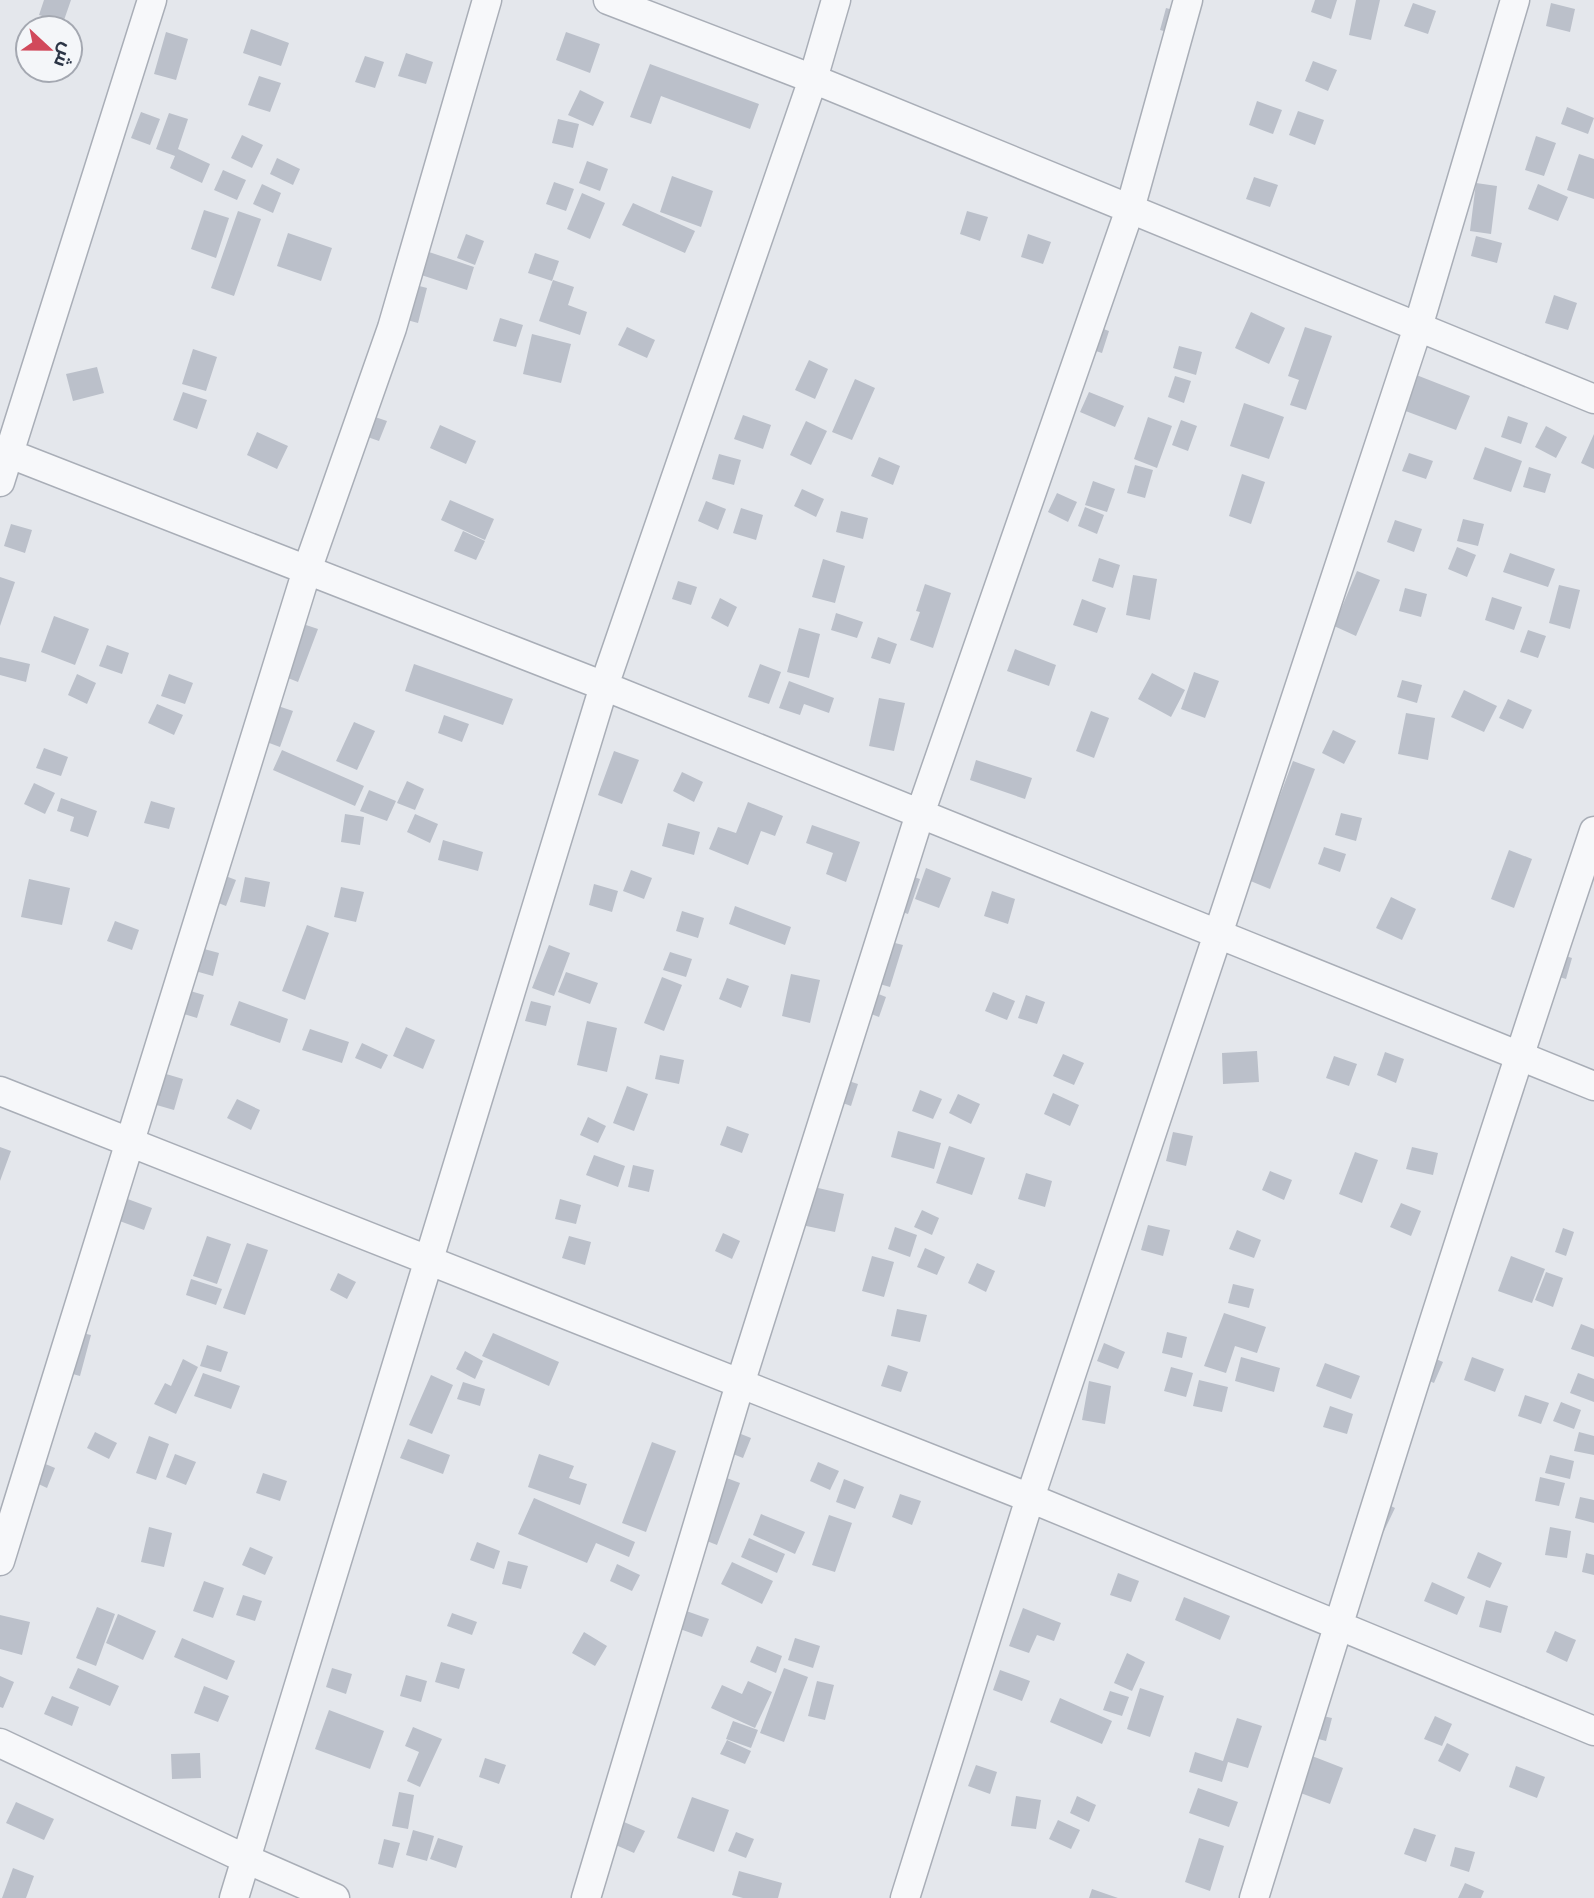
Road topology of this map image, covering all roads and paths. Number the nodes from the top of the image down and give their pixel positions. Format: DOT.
graph roads {
  1 [pos="152,0"];
  2 [pos="487,0"];
  3 [pos="608,0"];
  4 [pos="836,0"];
  5 [pos="1188,0"];
  6 [pos="1516,0"];
  7 [pos="813,79"];
  8 [pos="1130,209"];
  9 [pos="1418,327"];
  10 [pos="1594,399"];
  11 [pos="4,452"];
  12 [pos="0,482"];
  13 [pos="307,570"];
  14 [pos="604,686"];
  15 [pos="920,814"];
  16 [pos="1594,831"];
  17 [pos="1218,934"];
  18 [pos="1518,1056"];
  19 [pos="1594,1086"];
  20 [pos="0,1091"];
  21 [pos="129,1143"];
  22 [pos="427,1260"];
  23 [pos="740,1384"];
  24 [pos="1030,1498"];
  25 [pos="0,1560"];
  26 [pos="1339,1625"];
  27 [pos="1594,1731"];
  28 [pos="0,1742"];
  29 [pos="246,1859"];
  30 [pos="234,1898"];
  31 [pos="335,1898"];
  32 [pos="586,1898"];
  33 [pos="905,1898"];
  34 [pos="1254,1898"];
  1 -- 11 [label="street"];
  2 -- 13 [label="street"];
  3 -- 7 [label="street"];
  4 -- 7 [label="street"];
  5 -- 8 [label="street"];
  6 -- 9 [label="street"];
  7 -- 8 [label="street"];
  7 -- 14 [label="street"];
  8 -- 9 [label="street"];
  8 -- 15 [label="street"];
  9 -- 10 [label="street"];
  9 -- 17 [label="street"];
  11 -- 12 [label="street"];
  11 -- 13 [label="street"];
  13 -- 14 [label="street"];
  13 -- 21 [label="street"];
  14 -- 15 [label="street"];
  14 -- 22 [label="street"];
  15 -- 17 [label="street"];
  15 -- 23 [label="street"];
  16 -- 18 [label="street"];
  17 -- 18 [label="street"];
  17 -- 24 [label="street"];
  18 -- 19 [label="street"];
  18 -- 26 [label="street"];
  20 -- 21 [label="street"];
  21 -- 22 [label="street"];
  21 -- 25 [label="street"];
  22 -- 23 [label="street"];
  22 -- 29 [label="street"];
  23 -- 24 [label="street"];
  23 -- 32 [label="street"];
  24 -- 26 [label="street"];
  24 -- 33 [label="street"];
  26 -- 27 [label="street"];
  26 -- 34 [label="street"];
  28 -- 29 [label="street"];
  29 -- 30 [label="street"];
  29 -- 31 [label="street"];
}
